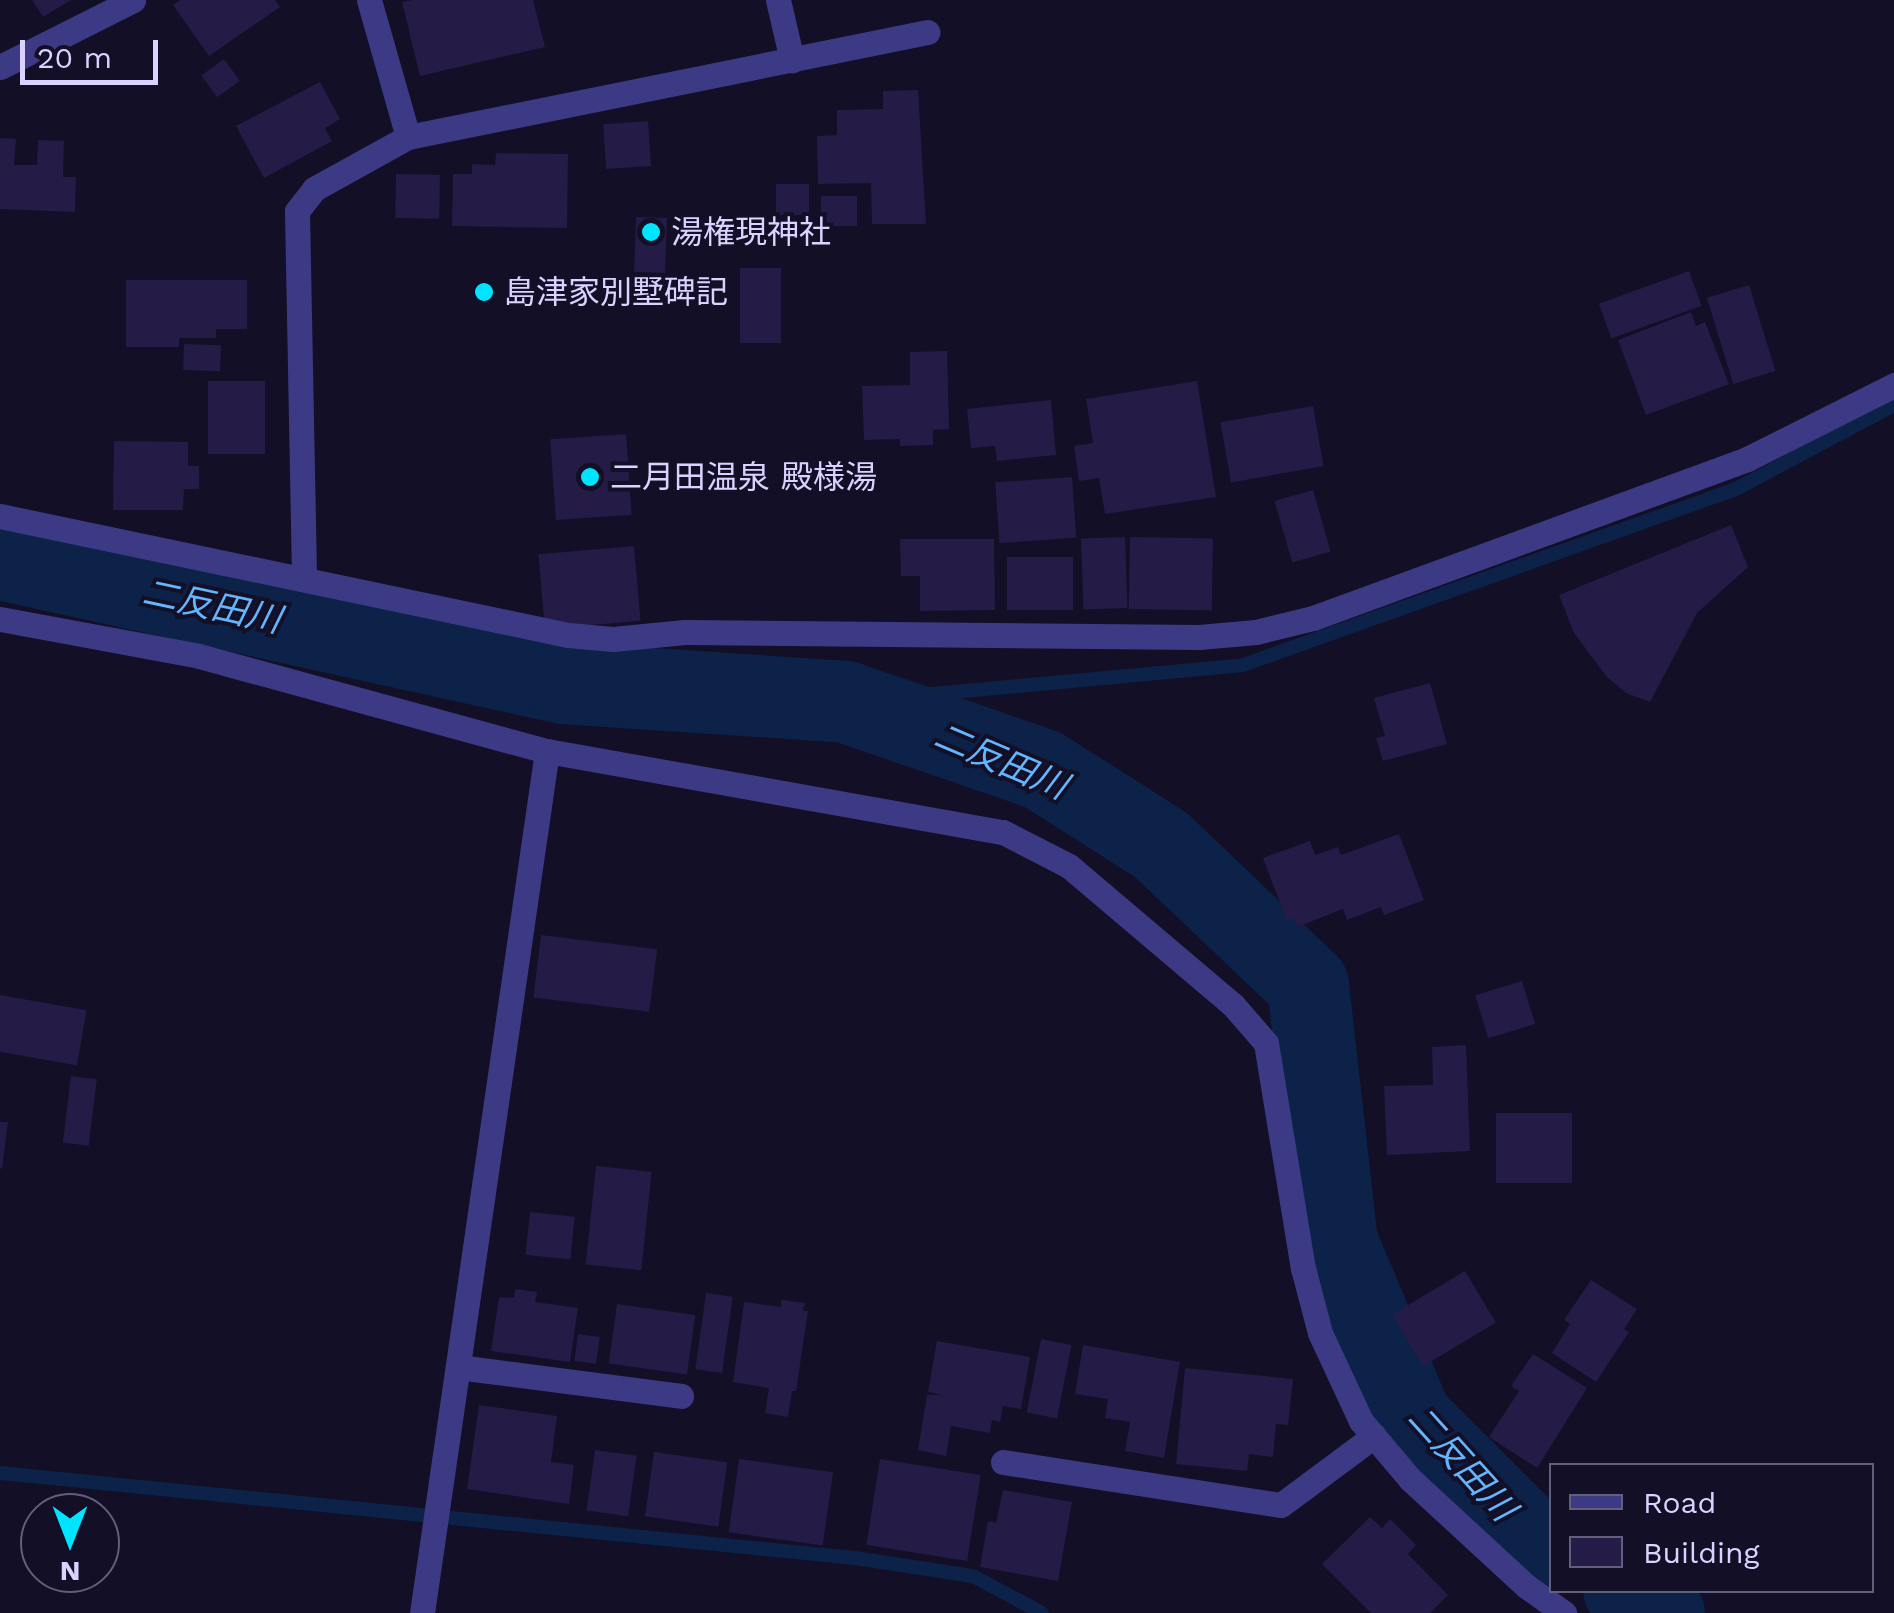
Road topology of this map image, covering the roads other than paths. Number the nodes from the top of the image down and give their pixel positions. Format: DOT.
graph roads {
  1 [pos="133,0"];
  2 [pos="369,0"];
  3 [pos="778,0"];
  4 [pos="928,32"];
  5 [pos="792,60"];
  6 [pos="0,67"];
  7 [pos="408,137"];
  8 [pos="1894,386"];
  9 [pos="0,516"];
  10 [pos="304,576"];
  11 [pos="0,618"];
  12 [pos="547,751"];
  13 [pos="458,1367"];
  14 [pos="681,1396"];
  15 [pos="1374,1436"];
  16 [pos="1003,1462"];
  17 [pos="422,1613"];
  18 [pos="1564,1613"];
  1 -- 6 [label="street"];
  2 -- 7 [label="street"];
  3 -- 5 [label="street"];
  4 -- 5 [label="street"];
  5 -- 7 [label="street"];
  7 -- 10 [label="street"];
  8 -- 10 [label="street"];
  9 -- 10 [label="street"];
  11 -- 12 [label="street"];
  12 -- 13 [label="street"];
  12 -- 15 [label="street"];
  13 -- 14 [label="street"];
  13 -- 17 [label="street"];
  15 -- 16 [label="street"];
  15 -- 18 [label="street"];
}
